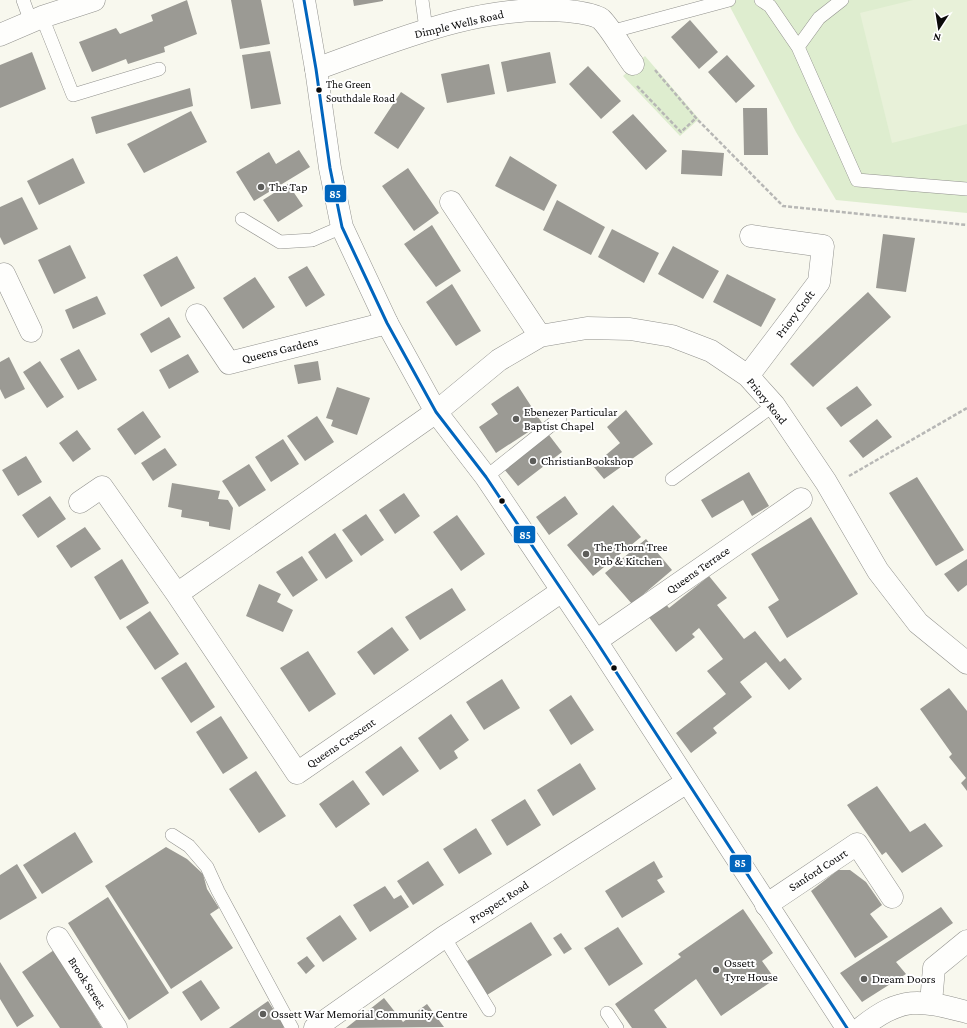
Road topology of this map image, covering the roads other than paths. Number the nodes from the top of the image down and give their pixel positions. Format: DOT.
graph roads {
  1 [pos="23,0"];
  2 [pos="94,0"];
  3 [pos="304,0"];
  4 [pos="422,0"];
  5 [pos="729,0"];
  6 [pos="761,0"];
  7 [pos="842,0"];
  8 [pos="605,17"];
  9 [pos="36,20"];
  10 [pos="426,29"];
  11 [pos="0,34"];
  12 [pos="798,47"];
  13 [pos="633,64"];
  14 [pos="159,69"];
  15 [pos="316,69"];
  16 [pos="967,189"];
  17 [pos="451,202"];
  18 [pos="242,219"];
  19 [pos="342,227"];
  20 [pos="751,236"];
  21 [pos="4,274"];
  22 [pos="8,306"];
  23 [pos="198,315"];
  24 [pos="386,324"];
  25 [pos="31,331"];
  26 [pos="540,336"];
  27 [pos="748,376"];
  28 [pos="774,405"];
  29 [pos="436,412"];
  30 [pos="560,418"];
  31 [pos="486,478"];
  32 [pos="672,479"];
  33 [pos="801,499"];
  34 [pos="80,502"];
  35 [pos="562,591"];
  36 [pos="177,594"];
  37 [pos="596,641"];
  38 [pos="967,663"];
  39 [pos="686,782"];
  40 [pos="172,835"];
  41 [pos="892,897"];
  42 [pos="766,904"];
  43 [pos="444,937"];
  44 [pos="58,938"];
  45 [pos="967,941"];
  46 [pos="931,1002"];
  47 [pos="489,1010"];
  48 [pos="607,1012"];
  49 [pos="967,1012"];
  50 [pos="847,1026"];
  51 [pos="116,1028"];
  52 [pos="292,1028"];
  53 [pos="315,1028"];
  54 [pos="617,1028"];
  1 -- 9 [label="lane"];
  2 -- 9 [label="street"];
  3 -- 15 [label="street"];
  4 -- 10 [label="lane"];
  5 -- 8 [label="lane"];
  6 -- 12 [label="lane"];
  7 -- 12 [label="lane"];
  8 -- 10 [label="street, Dimple Wells Road"];
  8 -- 13 [label="street"];
  9 -- 11 [label="street"];
  9 -- 14 [label="lane"];
  10 -- 15 [label="street, Dimple Wells Road"];
  12 -- 16 [label="lane"];
  15 -- 19 [label="street"];
  17 -- 26 [label="street"];
  18 -- 19 [label="lane"];
  19 -- 24 [label="street"];
  20 -- 27 [label="street, Priory Croft"];
  21 -- 22 [label="street"];
  22 -- 25 [label="street"];
  23 -- 24 [label="street, Queens Gardens"];
  24 -- 29 [label="street"];
  26 -- 27 [label="street, Priory Road"];
  26 -- 29 [label="street, Priory Road"];
  27 -- 28 [label="street, Priory Road"];
  28 -- 32 [label="lane"];
  28 -- 38 [label="street, Priory Road"];
  29 -- 31 [label="street"];
  29 -- 36 [label="street"];
  30 -- 31 [label="lane"];
  31 -- 35 [label="street"];
  33 -- 37 [label="street, Queens Terrace"];
  34 -- 36 [label="street, Queens Crescent"];
  35 -- 36 [label="street, Queens Crescent"];
  35 -- 37 [label="street"];
  37 -- 39 [label="street"];
  39 -- 42 [label="street"];
  39 -- 43 [label="street, Prospect Road"];
  40 -- 52 [label="lane"];
  41 -- 42 [label="street, Sanford Court"];
  42 -- 50 [label="street"];
  43 -- 47 [label="lane"];
  43 -- 53 [label="street, Prospect Road"];
  44 -- 51 [label="street, Brook Street"];
  45 -- 46 [label="street"];
  46 -- 49 [label="street"];
  46 -- 50 [label="street"];
  48 -- 54 [label="lane"];
}
